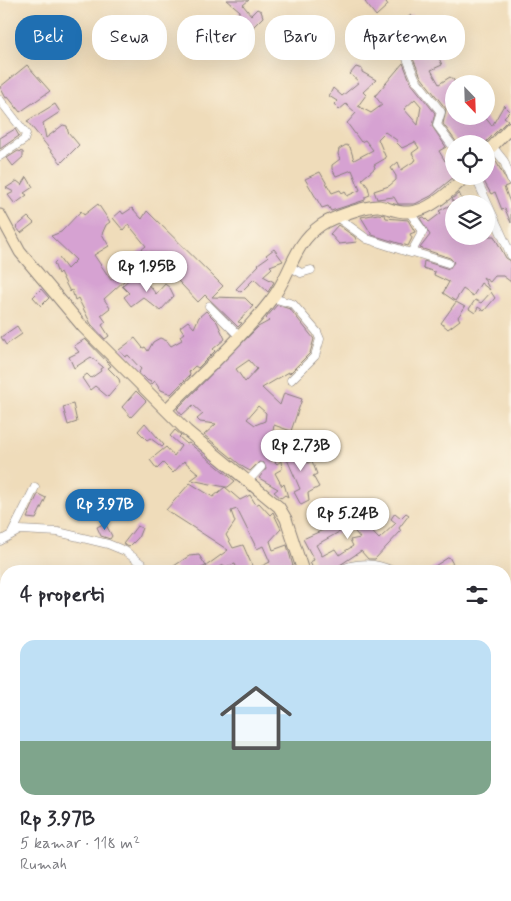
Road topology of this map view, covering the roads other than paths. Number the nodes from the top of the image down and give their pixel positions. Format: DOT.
graph roads {
  1 [pos="408,60"];
  2 [pos="0,100"];
  3 [pos="511,127"];
  4 [pos="445,136"];
  5 [pos="495,144"];
  6 [pos="495,154"];
  7 [pos="0,156"];
  8 [pos="511,180"];
  9 [pos="455,185"];
  10 [pos="478,185"];
  11 [pos="410,213"];
  12 [pos="0,216"];
  13 [pos="337,217"];
  14 [pos="412,252"];
  15 [pos="511,255"];
  16 [pos="448,263"];
  17 [pos="289,266"];
  18 [pos="311,270"];
  19 [pos="273,298"];
  20 [pos="209,306"];
  21 [pos="238,335"];
  22 [pos="292,380"];
  23 [pos="166,410"];
  24 [pos="261,467"];
  25 [pos="248,481"];
  26 [pos="35,487"];
  27 [pos="12,533"];
  28 [pos="0,541"];
  29 [pos="144,565"];
  30 [pos="301,565"];
  1 -- 4 [label="street"];
  2 -- 7 [label="street"];
  3 -- 5 [label="street"];
  6 -- 8 [label="street"];
  9 -- 11 [label="street"];
  10 -- 15 [label="street"];
  11 -- 13 [label="street"];
  11 -- 14 [label="street"];
  12 -- 23 [label="street"];
  13 -- 14 [label="street"];
  13 -- 17 [label="street"];
  14 -- 16 [label="street"];
  17 -- 18 [label="street"];
  17 -- 19 [label="street"];
  19 -- 21 [label="street"];
  19 -- 22 [label="street"];
  20 -- 21 [label="street"];
  21 -- 23 [label="street"];
  23 -- 25 [label="street"];
  24 -- 25 [label="street"];
  25 -- 30 [label="street"];
  26 -- 27 [label="street"];
  27 -- 28 [label="street"];
  27 -- 29 [label="street"];
}
